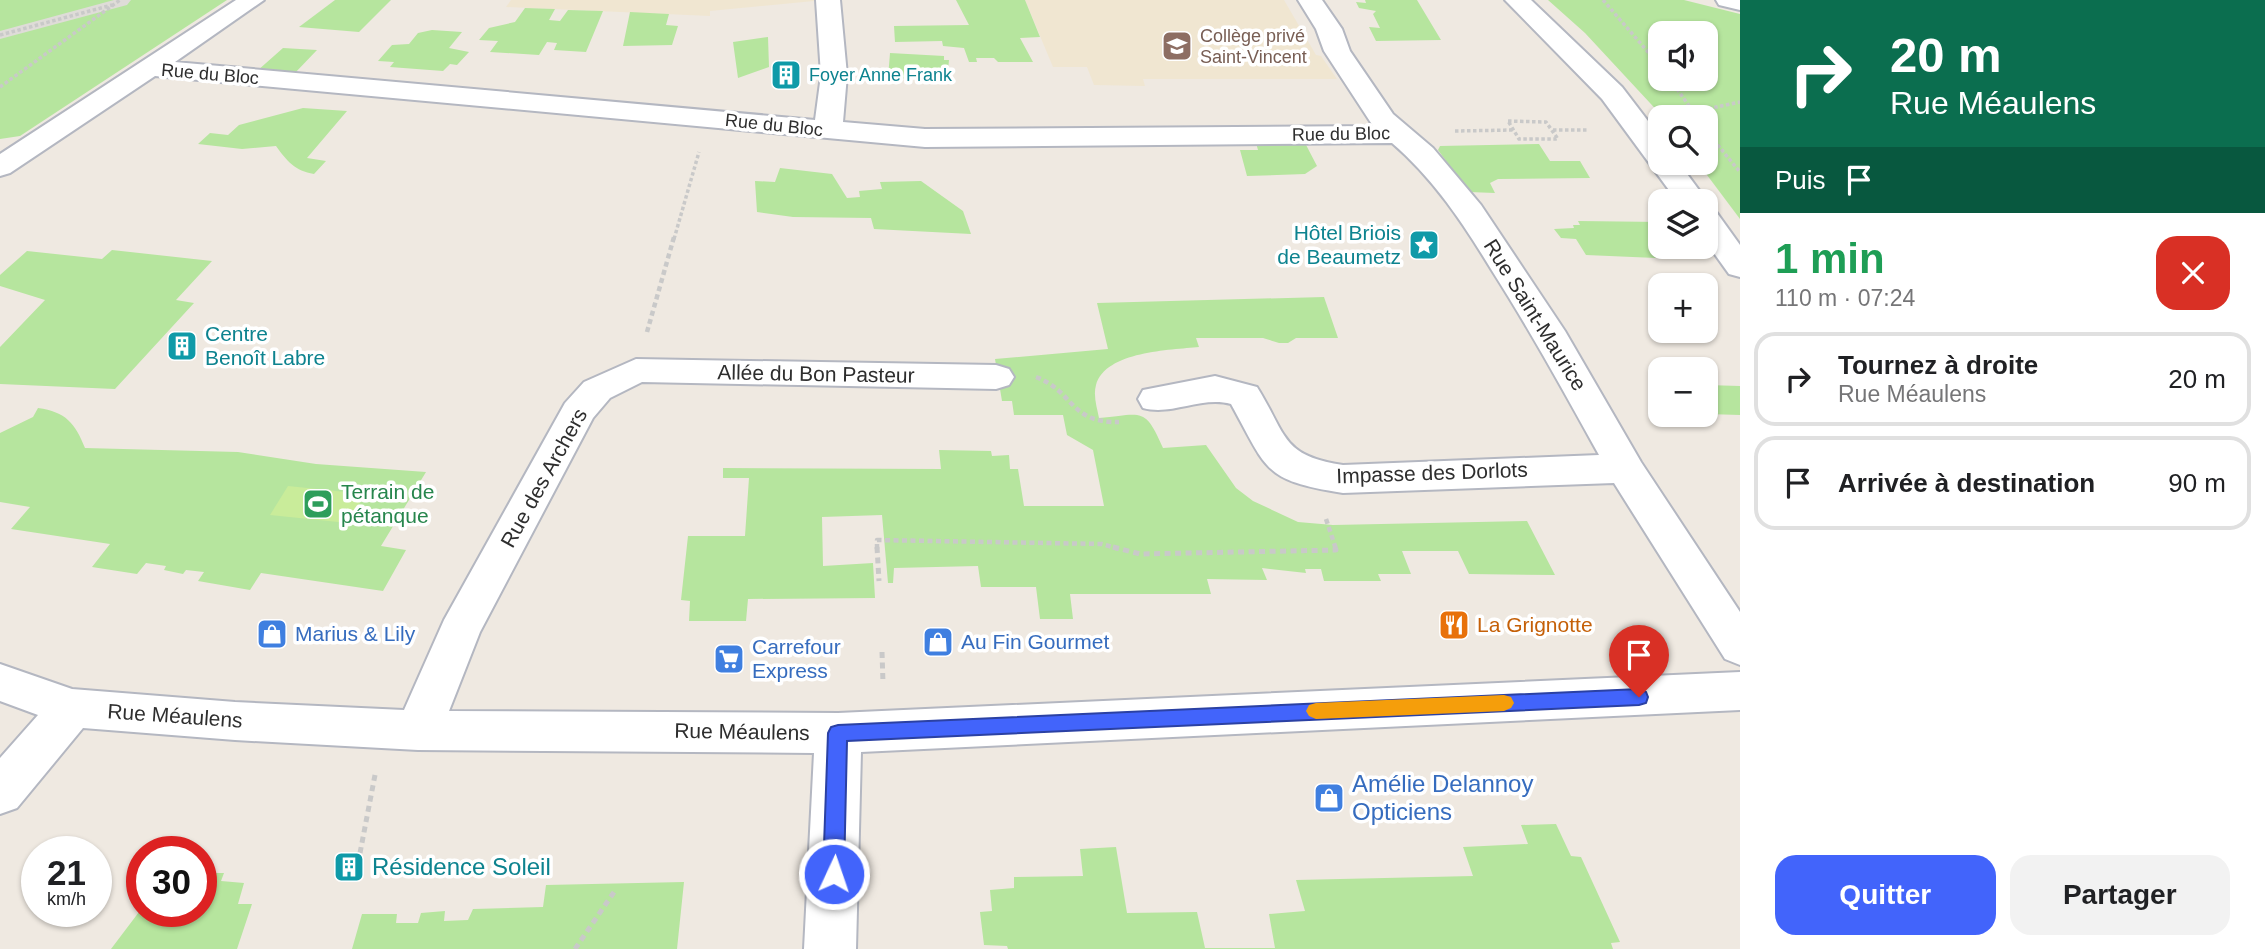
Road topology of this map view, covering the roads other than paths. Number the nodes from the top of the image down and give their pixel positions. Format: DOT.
graph roads {
  1 [pos="252,0"];
  2 [pos="828,0"];
  3 [pos="1310,0"];
  4 [pos="1517,0"];
  5 [pos="1728,0"];
  6 [pos="1740,3"];
  7 [pos="150,68"];
  8 [pos="828,130"];
  9 [pos="1400,134"];
  10 [pos="1648,141"];
  11 [pos="0,167"];
  12 [pos="1718,237"];
  13 [pos="1740,267"];
  14 [pos="636,370"];
  15 [pos="996,377"];
  16 [pos="1156,400"];
  17 [pos="1626,470"];
  18 [pos="1740,647"];
  19 [pos="0,682"];
  20 [pos="1740,691"];
  21 [pos="72,708"];
  22 [pos="400,730"];
  23 [pos="838,733"];
  24 [pos="0,793"];
  25 [pos="830,949"];
  1 -- 7 [label="street"];
  2 -- 8 [label="street"];
  3 -- 9 [label="street, Rue Saint-Maurice"];
  4 -- 10 [label="street"];
  5 -- 6 [label="street"];
  7 -- 8 [label="street, Rue du Bloc"];
  7 -- 11 [label="street"];
  8 -- 9 [label="street, Rue du Bloc"];
  9 -- 17 [label="street, Rue Saint-Maurice"];
  12 -- 13 [label="street"];
  14 -- 15 [label="street, Allée du Bon Pasteur"];
  14 -- 22 [label="street, Rue des Archers"];
  16 -- 17 [label="street, Impasse des Dorlots"];
  17 -- 18 [label="street, Rue Saint-Maurice"];
  19 -- 21 [label="street, Rue Méaulens"];
  20 -- 23 [label="street, Rue Méaulens"];
  21 -- 22 [label="street, Rue Méaulens"];
  21 -- 24 [label="street"];
  22 -- 23 [label="street, Rue Méaulens"];
  23 -- 25 [label="street"];
}
